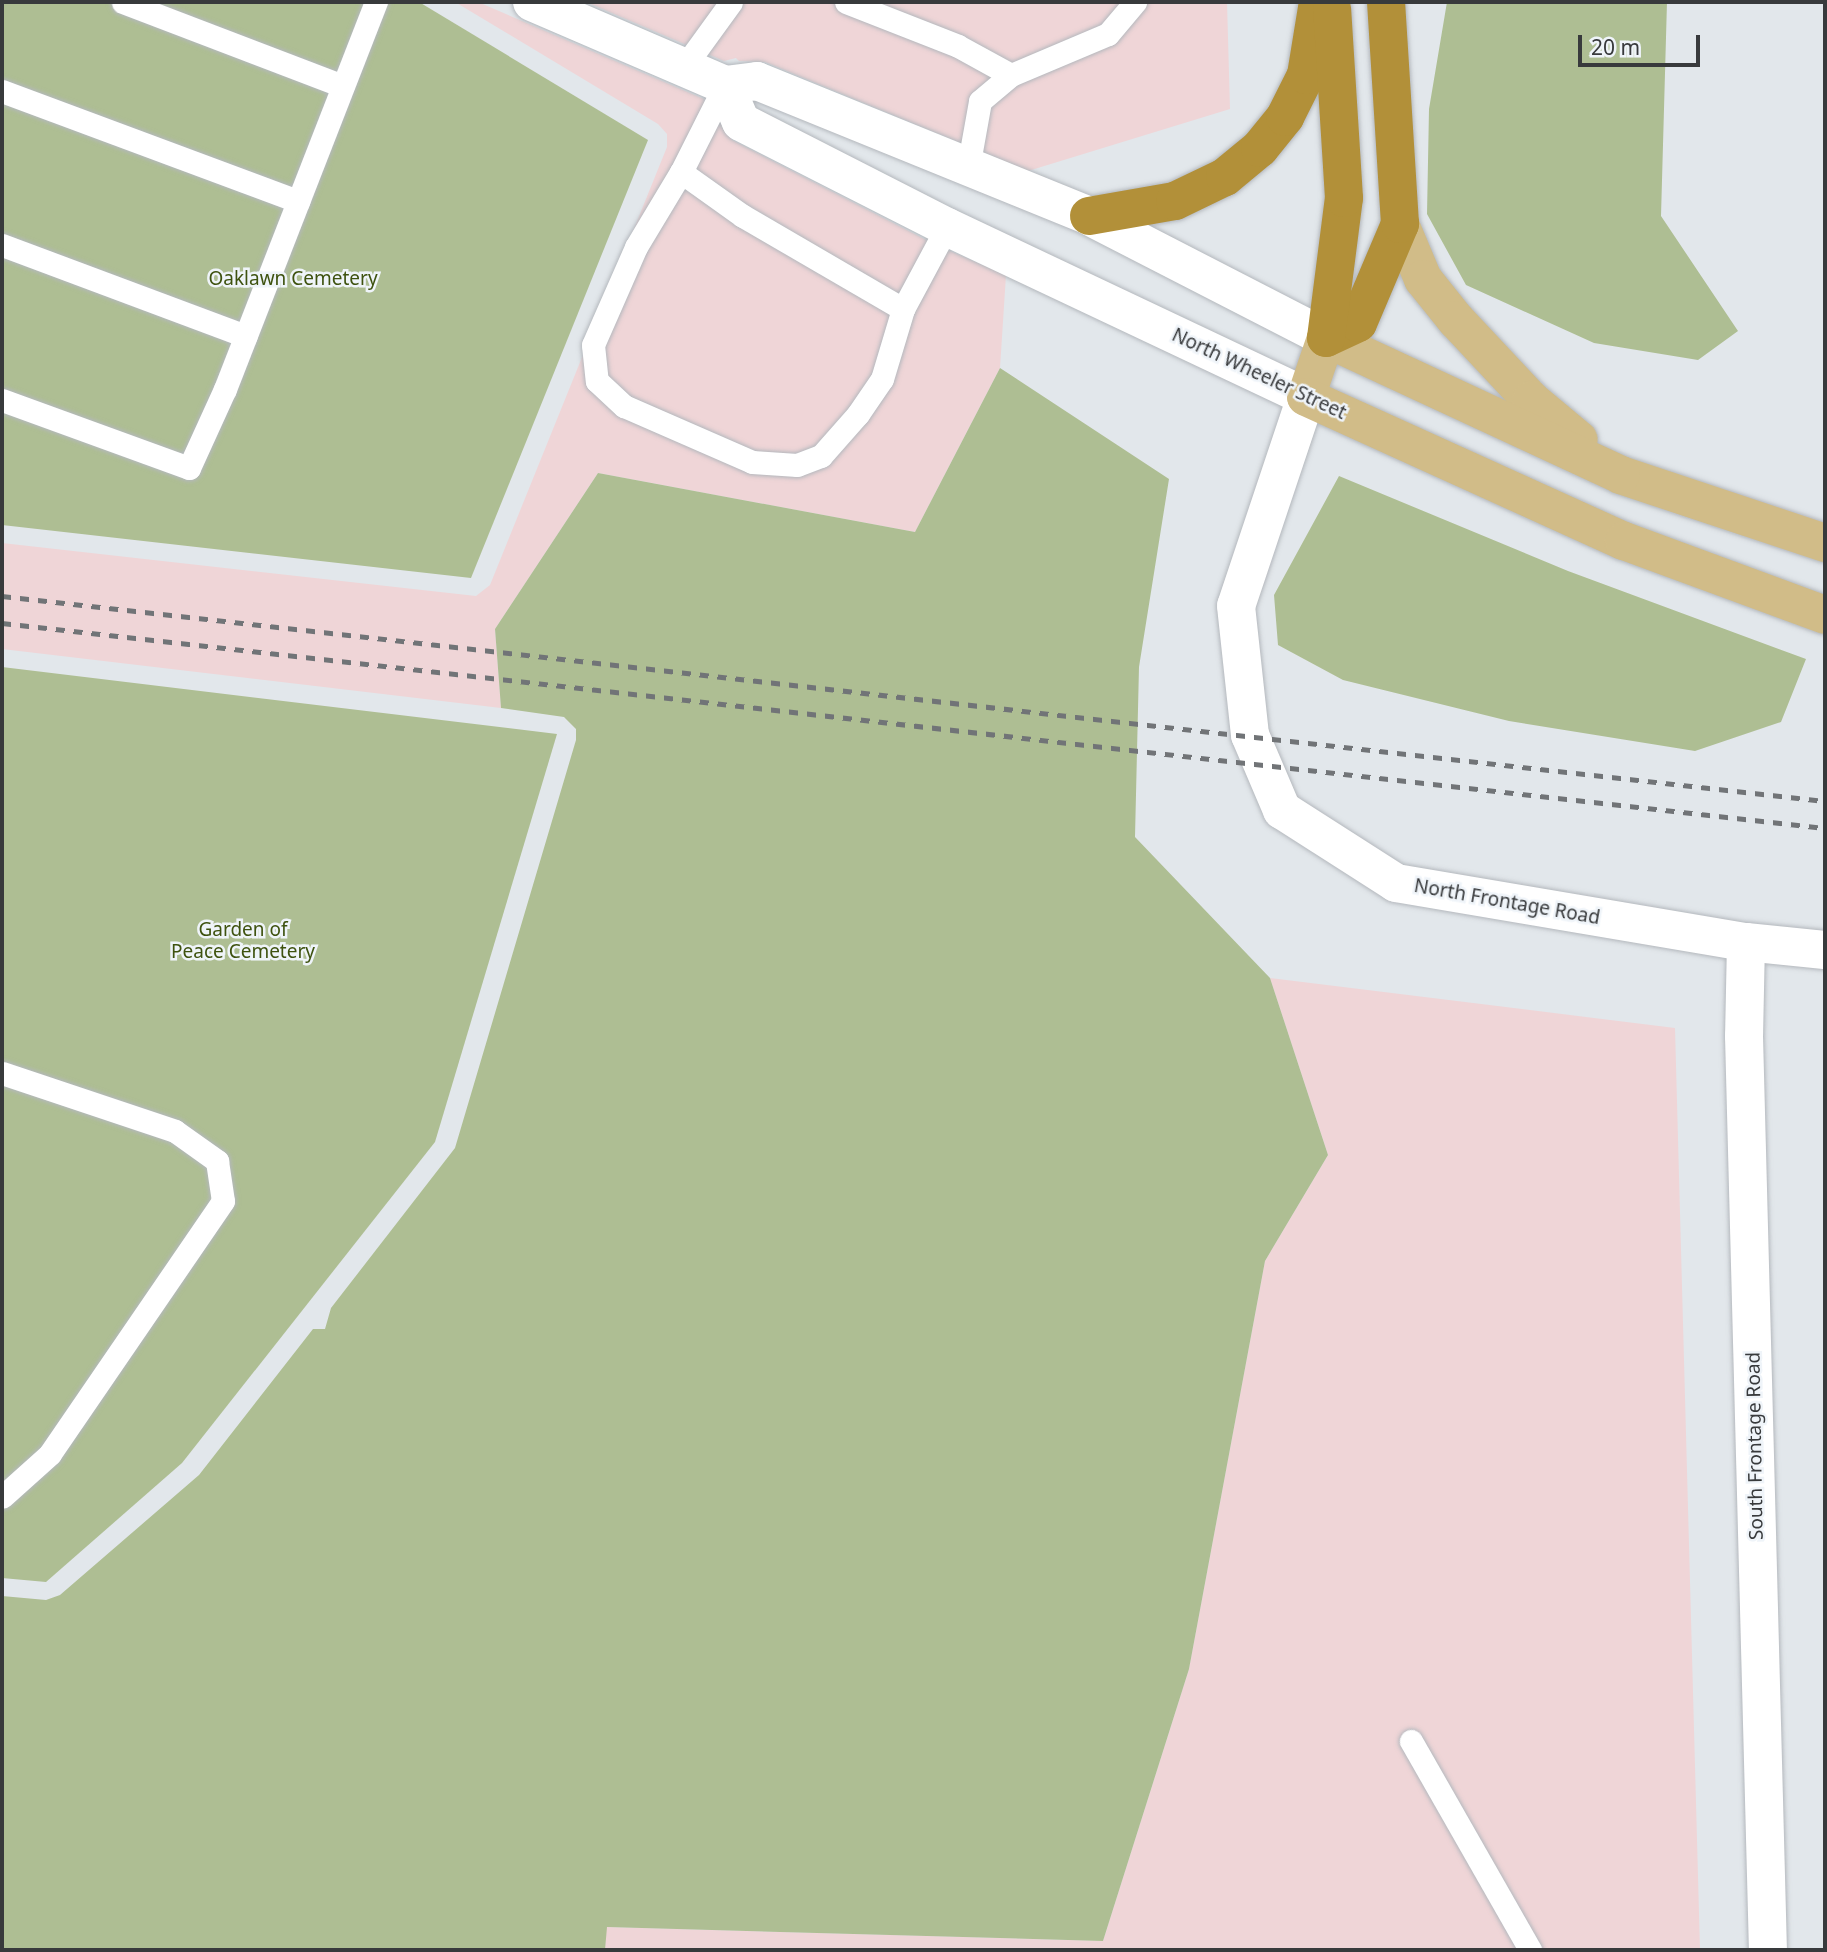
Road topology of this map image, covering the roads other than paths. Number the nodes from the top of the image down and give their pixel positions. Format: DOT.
graph roads {
  1 [pos="123,2"];
  2 [pos="376,2"];
  3 [pos="731,2"];
  4 [pos="846,2"];
  5 [pos="1135,2"];
  6 [pos="1318,2"];
  7 [pos="1332,2"];
  8 [pos="1386,2"];
  9 [pos="550,5"];
  10 [pos="673,62"];
  11 [pos="1011,75"];
  12 [pos="725,85"];
  13 [pos="343,86"];
  14 [pos="2,90"];
  15 [pos="968,168"];
  16 [pos="681,172"];
  17 [pos="298,201"];
  18 [pos="1088,216"];
  19 [pos="1400,224"];
  20 [pos="947,227"];
  21 [pos="2,245"];
  22 [pos="902,309"];
  23 [pos="246,336"];
  24 [pos="1326,338"];
  25 [pos="1306,397"];
  26 [pos="2,400"];
  27 [pos="1621,475"];
  28 [pos="1825,543"];
  29 [pos="1825,615"];
  30 [pos="1746,942"];
  31 [pos="1825,950"];
  32 [pos="2,1073"];
  33 [pos="2,1496"];
  34 [pos="1411,1741"];
  35 [pos="1530,1950"];
  36 [pos="1768,1950"];
  1 -- 13 [label="lane"];
  2 -- 13 [label="lane"];
  3 -- 10 [label="lane"];
  4 -- 11 [label="lane"];
  5 -- 11 [label="lane"];
  6 -- 18 [label="highway"];
  7 -- 24 [label="highway"];
  8 -- 19 [label="highway"];
  9 -- 10 [label="street"];
  10 -- 12 [label="street"];
  11 -- 15 [label="lane"];
  12 -- 15 [label="street"];
  12 -- 16 [label="lane"];
  12 -- 20 [label="street, North Wheeler Street"];
  13 -- 17 [label="lane"];
  14 -- 17 [label="lane"];
  15 -- 18 [label="street"];
  16 -- 22 [label="lane"];
  16 -- 22 [label="lane"];
  17 -- 23 [label="lane"];
  18 -- 24 [label="street"];
  19 -- 24 [label="highway"];
  19 -- 27 [label="main road"];
  20 -- 22 [label="lane"];
  20 -- 25 [label="street, North Wheeler Street"];
  21 -- 23 [label="lane"];
  23 -- 26 [label="lane"];
  24 -- 25 [label="main road, North Frontage Road"];
  24 -- 27 [label="main road"];
  25 -- 29 [label="main road, North Wheeler Street"];
  25 -- 30 [label="street, North Frontage Road"];
  27 -- 28 [label="main road"];
  30 -- 31 [label="street, North Frontage Road"];
  30 -- 36 [label="street, South Frontage Road"];
  32 -- 33 [label="lane"];
  34 -- 35 [label="lane"];
}
